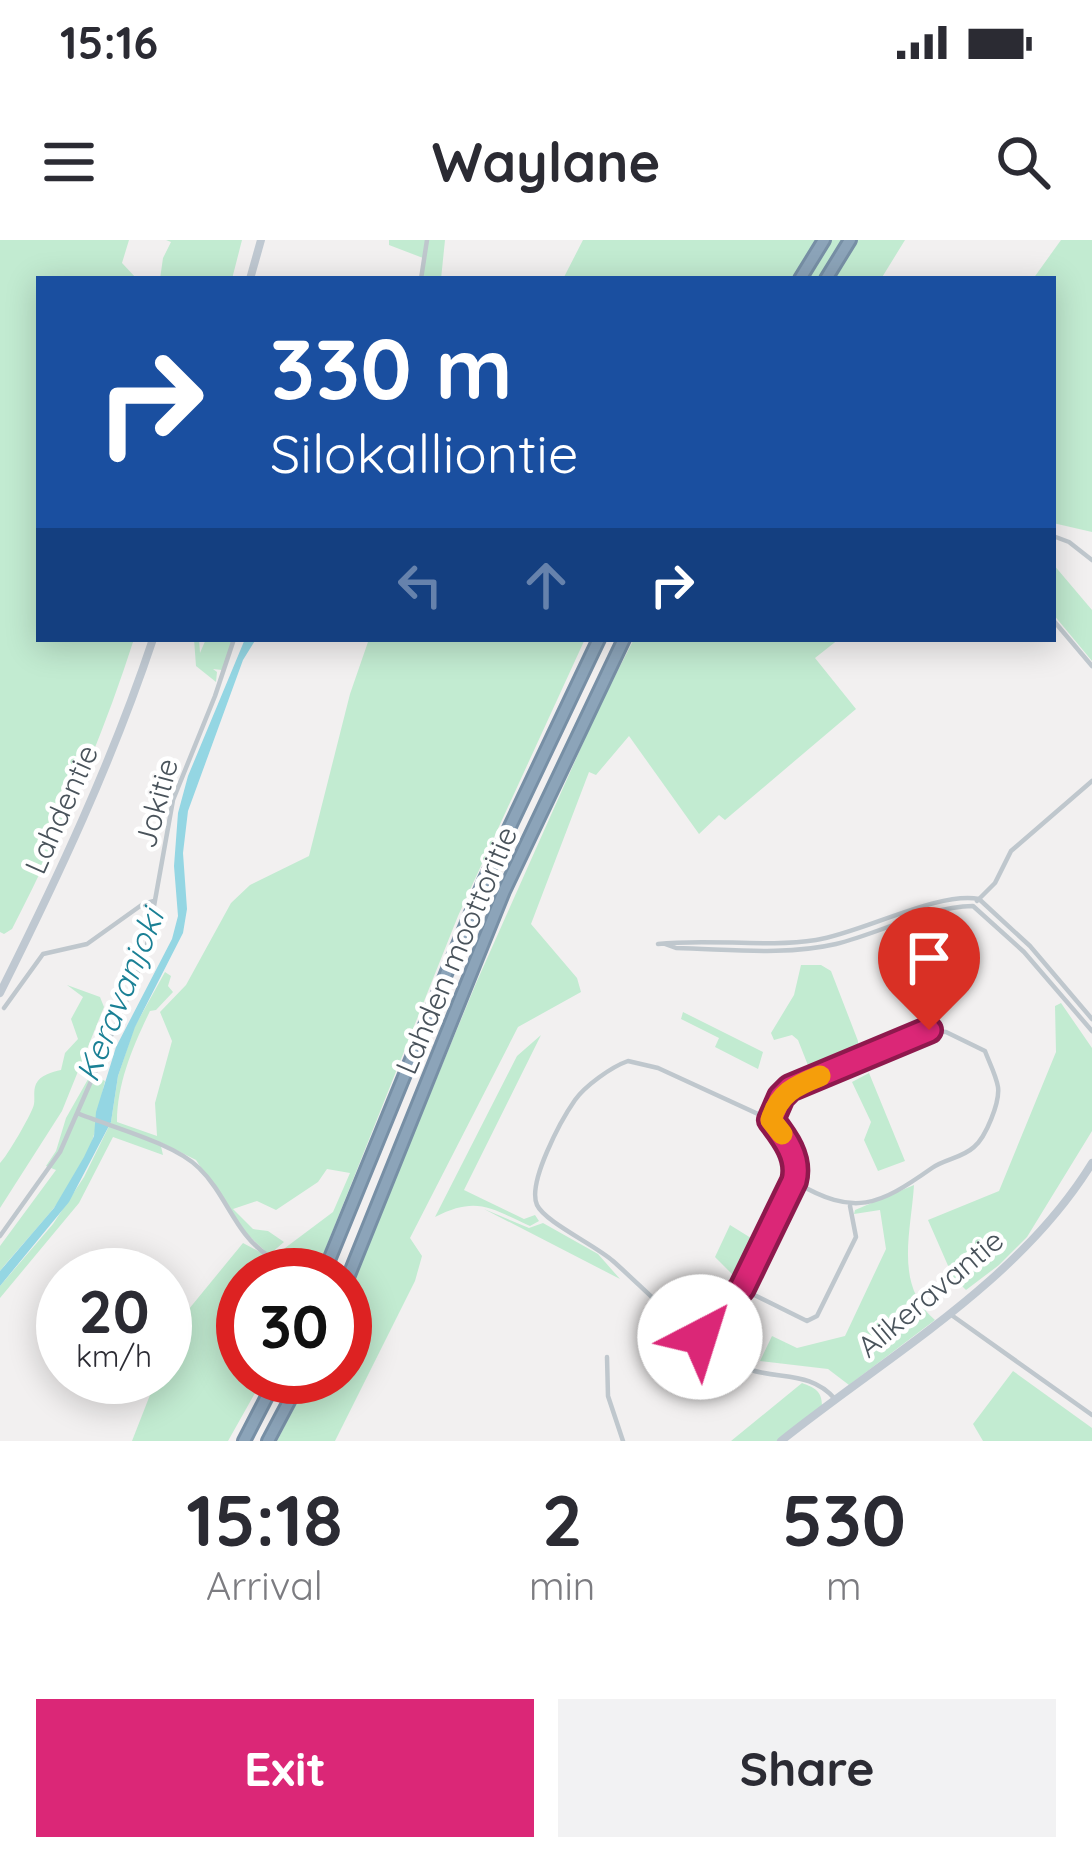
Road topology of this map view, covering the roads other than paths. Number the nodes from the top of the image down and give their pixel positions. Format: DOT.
graph roads {
  1 [pos="261,240"];
  2 [pos="427,240"];
  3 [pos="824,240"];
  4 [pos="850,240"];
  5 [pos="251,276"];
  6 [pos="422,276"];
  7 [pos="802,276"];
  8 [pos="828,276"];
  9 [pos="1056,537"];
  10 [pos="1092,560"];
  11 [pos="1056,624"];
  12 [pos="152,642"];
  13 [pos="233,642"];
  14 [pos="598,642"];
  15 [pos="623,642"];
  16 [pos="1092,666"];
  17 [pos="1092,781"];
  18 [pos="979,899"];
  19 [pos="155,900"];
  20 [pos="973,906"];
  21 [pos="0,993"];
  22 [pos="4,1008"];
  23 [pos="1092,1019"];
  24 [pos="1092,1031"];
  25 [pos="77,1113"];
  26 [pos="771,1120"];
  27 [pos="1092,1163"];
  28 [pos="794,1181"];
  29 [pos="850,1205"];
  30 [pos="0,1236"];
  31 [pos="256,1248"];
  32 [pos="334,1248"];
  33 [pos="360,1248"];
  34 [pos="741,1289"];
  35 [pos="949,1313"];
  36 [pos="700,1337"];
  37 [pos="607,1357"];
  38 [pos="836,1401"];
  39 [pos="263,1404"];
  40 [pos="288,1404"];
  41 [pos="1092,1415"];
  42 [pos="269,1440"];
  43 [pos="244,1441"];
  44 [pos="622,1441"];
  45 [pos="781,1441"];
  1 -- 5 [label="main road"];
  2 -- 6 [label="street"];
  3 -- 7 [label="highway"];
  4 -- 8 [label="highway"];
  9 -- 10 [label="street"];
  11 -- 16 [label="street"];
  12 -- 21 [label="main road, Lahdentie"];
  13 -- 19 [label="street, Jokitie"];
  14 -- 32 [label="highway, Lahden moottoritie"];
  15 -- 33 [label="highway, Lahden moottoritie"];
  17 -- 18 [label="street"];
  18 -- 20 [label="street"];
  18 -- 20 [label="street"];
  18 -- 23 [label="street"];
  19 -- 22 [label="street"];
  19 -- 25 [label="street, Jokitie"];
  20 -- 24 [label="street"];
  25 -- 30 [label="street, Jokitie"];
  25 -- 31 [label="street"];
  26 -- 28 [label="street"];
  26 -- 29 [label="street"];
  26 -- 36 [label="street"];
  27 -- 35 [label="main road, Alikeravantie"];
  28 -- 29 [label="street"];
  28 -- 34 [label="street"];
  29 -- 34 [label="street"];
  34 -- 36 [label="street"];
  35 -- 38 [label="main road, Alikeravantie"];
  35 -- 41 [label="street"];
  36 -- 38 [label="street"];
  37 -- 44 [label="street"];
  38 -- 45 [label="main road, Alikeravantie"];
  39 -- 43 [label="highway"];
  40 -- 42 [label="highway"];
}
